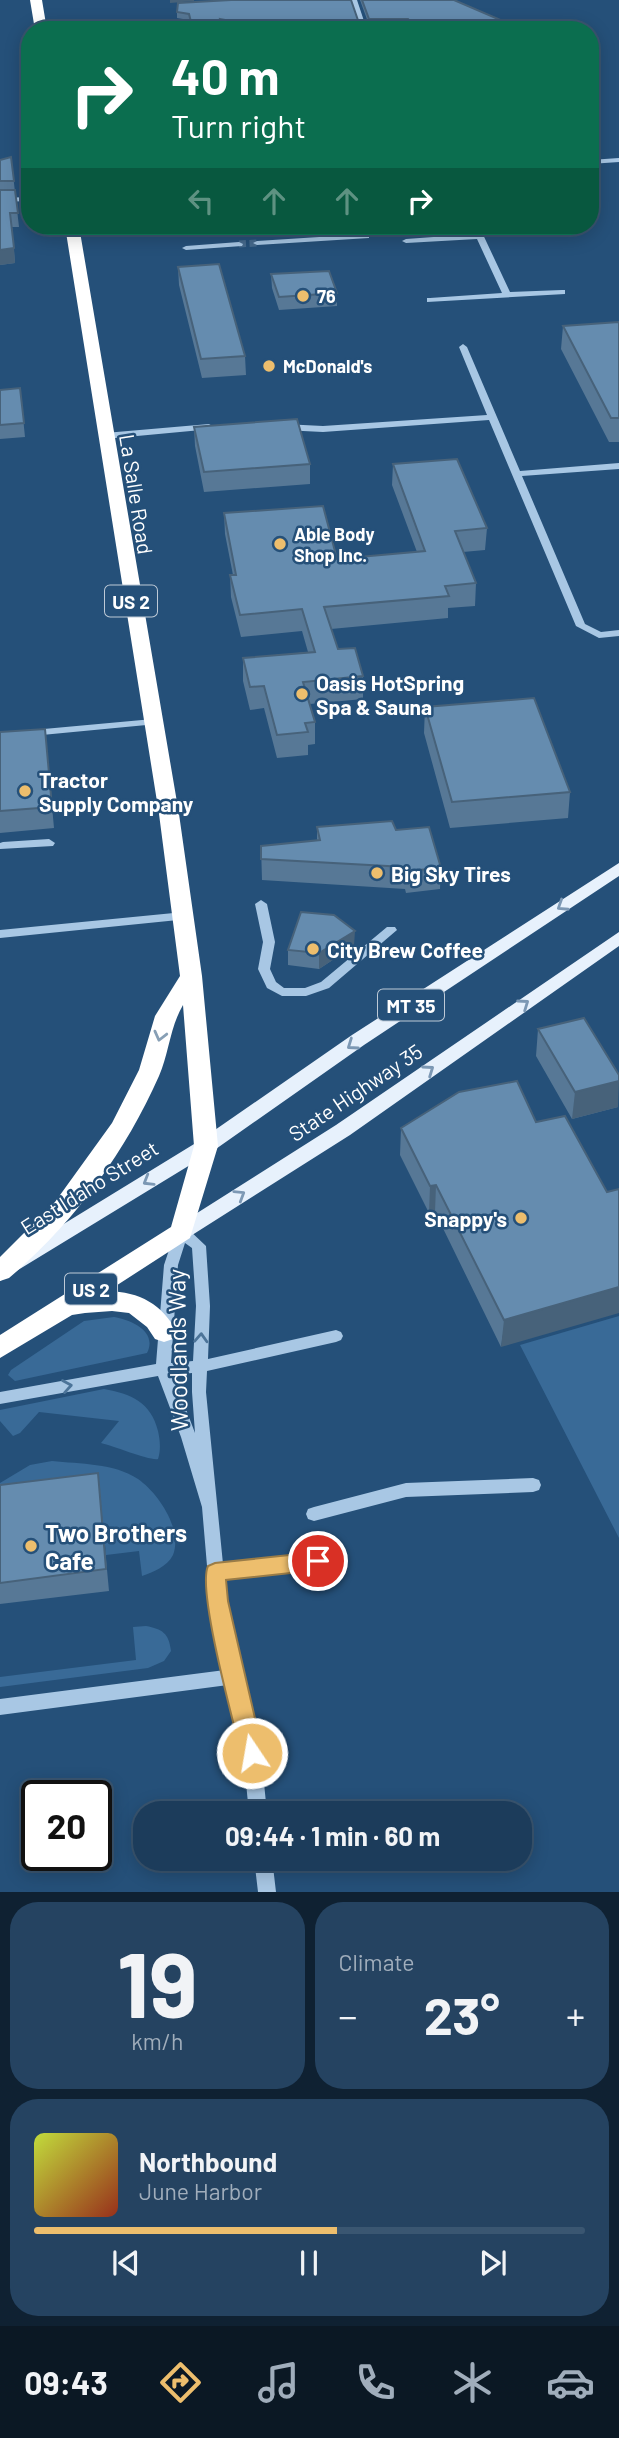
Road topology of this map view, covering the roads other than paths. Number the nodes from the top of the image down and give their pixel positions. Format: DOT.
graph roads {
  1 [pos="36,0"];
  2 [pos="354,0"];
  3 [pos="40,21"];
  4 [pos="361,21"];
  5 [pos="619,160"];
  6 [pos="599,161"];
  7 [pos="21,200"];
  8 [pos="0,201"];
  9 [pos="73,235"];
  10 [pos="366,236"];
  11 [pos="479,236"];
  12 [pos="406,241"];
  13 [pos="257,243"];
  14 [pos="239,244"];
  15 [pos="186,248"];
  16 [pos="562,292"];
  17 [pos="507,295"];
  18 [pos="430,300"];
  19 [pos="463,347"];
  20 [pos="493,417"];
  21 [pos="223,426"];
  22 [pos="273,427"];
  23 [pos="105,436"];
  24 [pos="619,466"];
  25 [pos="517,474"];
  26 [pos="619,633"];
  27 [pos="153,722"];
  28 [pos="0,736"];
  29 [pos="49,843"];
  30 [pos="3,846"];
  31 [pos="619,868"];
  32 [pos="261,904"];
  33 [pos="184,916"];
  34 [pos="391,930"];
  35 [pos="0,934"];
  36 [pos="619,937"];
  37 [pos="191,976"];
  38 [pos="206,1146"];
  39 [pos="182,1232"];
  40 [pos="0,1272"];
  41 [pos="62,1307"];
  42 [pos="164,1332"];
  43 [pos="335,1336"];
  44 [pos="0,1348"];
  45 [pos="200,1367"];
  46 [pos="163,1368"];
  47 [pos="0,1398"];
  48 [pos="533,1485"];
  49 [pos="208,1504"];
  50 [pos="314,1514"];
  51 [pos="318,1561"];
  52 [pos="215,1572"];
  53 [pos="235,1676"];
  54 [pos="0,1707"];
  55 [pos="257,1801"];
  56 [pos="265,1871"];
  57 [pos="267,1892"];
  1 -- 3 [label="highway"];
  2 -- 4 [label="street"];
  5 -- 6 [label="street"];
  7 -- 8 [label="street"];
  9 -- 23 [label="highway, La Salle Road / US 2"];
  10 -- 13 [label="street"];
  11 -- 12 [label="street"];
  11 -- 17 [label="street"];
  14 -- 15 [label="street"];
  16 -- 17 [label="street"];
  17 -- 18 [label="street"];
  19 -- 20 [label="street"];
  20 -- 22 [label="street"];
  20 -- 25 [label="street"];
  21 -- 23 [label="street"];
  23 -- 27 [label="highway, La Salle Road / US 2"];
  24 -- 25 [label="street"];
  25 -- 26 [label="street"];
  27 -- 28 [label="street"];
  27 -- 33 [label="highway, La Salle Road / US 2"];
  29 -- 30 [label="street"];
  31 -- 38 [label="main road, State Highway 35 / MT 35, one-way"];
  32 -- 34 [label="street"];
  33 -- 35 [label="street"];
  33 -- 37 [label="highway, La Salle Road / US 2"];
  39 -- 36 [label="main road, State Highway 35, one-way"];
  37 -- 38 [label="highway, US 2"];
  37 -- 40 [label="highway, one-way"];
  38 -- 39 [label="highway, US 2"];
  38 -- 40 [label="main road, East Idaho Street / MT 35, one-way"];
  39 -- 41 [label="highway, US 2"];
  39 -- 42 [label="street, Woodlands Way"];
  45 -- 39 [label="street, Woodlands Way, one-way"];
  41 -- 42 [label="highway"];
  41 -- 44 [label="highway, US 2"];
  42 -- 46 [label="street, Woodlands Way"];
  43 -- 45 [label="street"];
  45 -- 46 [label="street"];
  45 -- 49 [label="street, Woodlands Way"];
  47 -- 46 [label="street, one-way"];
  46 -- 49 [label="street, Woodlands Way"];
  48 -- 50 [label="street"];
  49 -- 52 [label="street, Woodlands Way"];
  51 -- 52 [label="street"];
  52 -- 53 [label="street, Woodlands Way"];
  53 -- 54 [label="street"];
  53 -- 55 [label="street, Woodlands Way"];
  56 -- 57 [label="street"];
}
